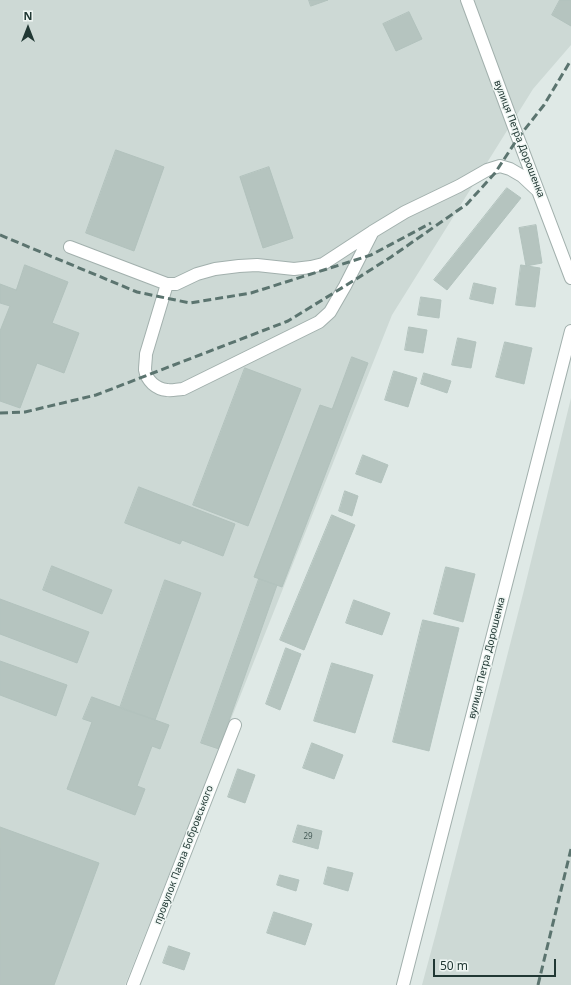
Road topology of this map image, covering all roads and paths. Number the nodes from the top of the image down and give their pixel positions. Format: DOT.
graph roads {
  1 [pos="467,0"];
  2 [pos="537,190"];
  3 [pos="372,232"];
  4 [pos="70,247"];
  5 [pos="571,278"];
  6 [pos="167,284"];
  7 [pos="571,331"];
  8 [pos="235,725"];
  9 [pos="133,985"];
  10 [pos="403,985"];
  1 -- 2 [label="street, вулиця Петра Дорошенка"];
  2 -- 3 [label="street"];
  2 -- 5 [label="street, вулиця Петра Дорошенка"];
  3 -- 6 [label="street"];
  3 -- 6 [label="street"];
  4 -- 6 [label="street"];
  7 -- 10 [label="street, вулиця Петра Дорошенка"];
  8 -- 9 [label="street, провулок Павла Бобровського"];
}
